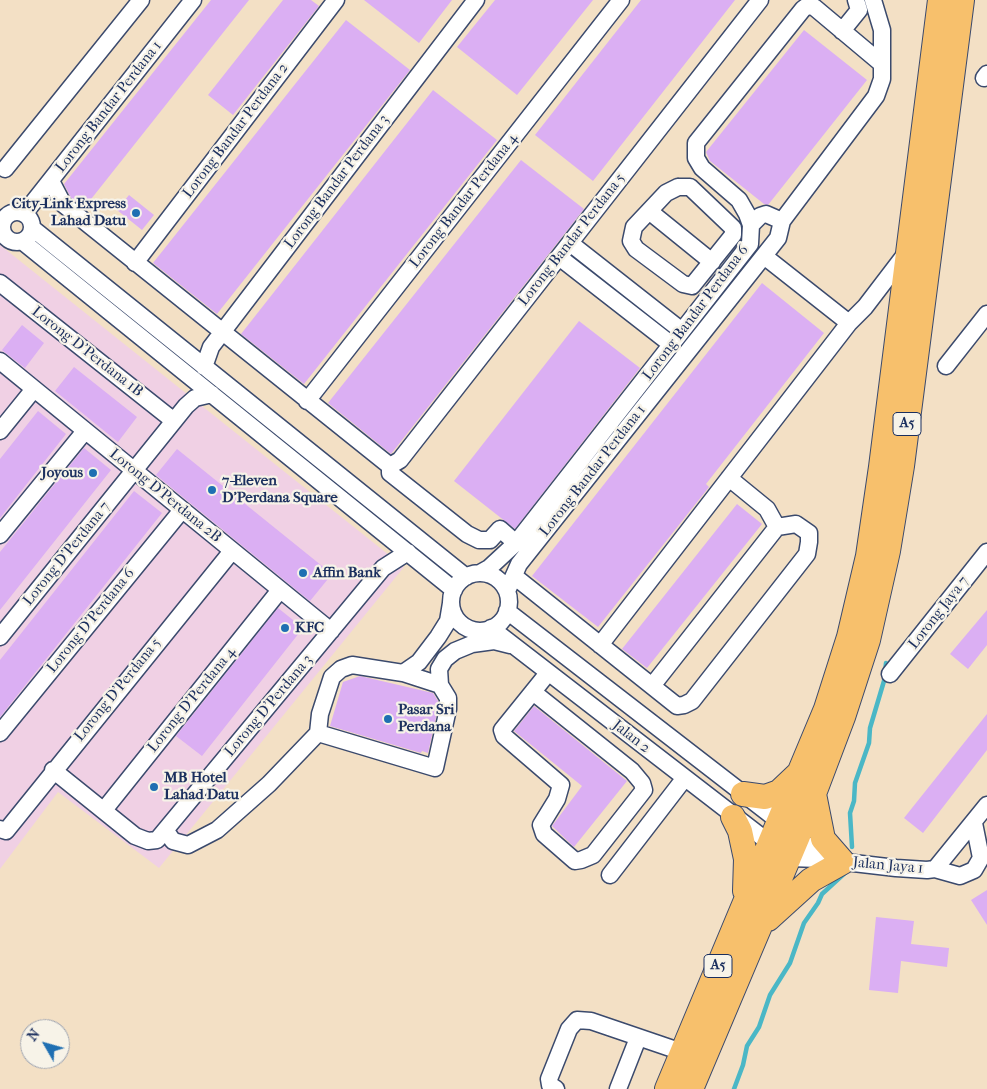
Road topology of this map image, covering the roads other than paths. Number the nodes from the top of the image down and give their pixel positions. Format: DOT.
graph roads {
  1 [pos="141,0"];
  2 [pos="194,0"];
  3 [pos="336,0"];
  4 [pos="476,0"];
  5 [pos="622,0"];
  6 [pos="760,0"];
  7 [pos="856,0"];
  8 [pos="874,0"];
  9 [pos="940,0"];
  10 [pos="962,0"];
  11 [pos="842,30"];
  12 [pos="882,64"];
  13 [pos="702,168"];
  14 [pos="5,169"];
  15 [pos="50,181"];
  16 [pos="690,187"];
  17 [pos="35,200"];
  18 [pos="63,204"];
  19 [pos="649,211"];
  20 [pos="782,221"];
  21 [pos="751,225"];
  22 [pos="9,227"];
  23 [pos="570,243"];
  24 [pos="907,252"];
  25 [pos="764,256"];
  26 [pos="559,257"];
  27 [pos="712,262"];
  28 [pos="135,263"];
  29 [pos="0,283"];
  30 [pos="692,286"];
  31 [pos="987,314"];
  32 [pos="694,316"];
  33 [pos="848,323"];
  34 [pos="682,331"];
  35 [pos="222,332"];
  36 [pos="672,345"];
  37 [pos="0,361"];
  38 [pos="946,366"];
  39 [pos="204,367"];
  40 [pos="34,389"];
  41 [pos="212,394"];
  42 [pos="307,402"];
  43 [pos="174,421"];
  44 [pos="0,431"];
  45 [pos="85,431"];
  46 [pos="384,462"];
  47 [pos="135,472"];
  48 [pos="729,478"];
  49 [pos="182,510"];
  50 [pos="777,527"];
  51 [pos="0,535"];
  52 [pos="516,542"];
  53 [pos="232,551"];
  54 [pos="408,552"];
  55 [pos="987,552"];
  56 [pos="473,575"];
  57 [pos="514,576"];
  58 [pos="280,590"];
  59 [pos="507,591"];
  60 [pos="453,596"];
  61 [pos="508,611"];
  62 [pos="491,628"];
  63 [pos="331,631"];
  64 [pos="0,637"];
  65 [pos="513,645"];
  66 [pos="600,645"];
  67 [pos="403,673"];
  68 [pos="548,673"];
  69 [pos="890,674"];
  70 [pos="440,685"];
  71 [pos="652,686"];
  72 [pos="533,692"];
  73 [pos="0,733"];
  74 [pos="318,733"];
  75 [pos="53,770"];
  76 [pos="801,771"];
  77 [pos="684,779"];
  78 [pos="814,793"];
  79 [pos="743,794"];
  80 [pos="987,805"];
  81 [pos="104,810"];
  82 [pos="733,816"];
  83 [pos="974,823"];
  84 [pos="789,829"];
  85 [pos="3,830"];
  86 [pos="166,831"];
  87 [pos="780,852"];
  88 [pos="984,852"];
  89 [pos="819,859"];
  90 [pos="843,862"];
  91 [pos="935,869"];
  92 [pos="610,875"];
  93 [pos="744,905"];
  94 [pos="760,927"];
  95 [pos="638,1038"];
  96 [pos="682,1052"];
  97 [pos="556,1089"];
  98 [pos="618,1089"];
  99 [pos="667,1089"];
  100 [pos="691,1089"];
  1 -- 14 [label="street"];
  2 -- 15 [label="street, Lorong Bandar Perdana 1"];
  3 -- 28 [label="street, Lorong Bandar Perdana 2"];
  4 -- 35 [label="street, Lorong Bandar Perdana 3"];
  5 -- 42 [label="street, Lorong Bandar Perdana 4"];
  6 -- 23 [label="street, Lorong Bandar Perdana 5"];
  7 -- 11 [label="street"];
  8 -- 12 [label="street, Lorong Bandar Perdana 1"];
  9 -- 24 [label="highway, A5"];
  10 -- 78 [label="highway, A5"];
  11 -- 12 [label="street"];
  11 -- 13 [label="street"];
  12 -- 20 [label="street, Lorong Bandar Perdana 1"];
  13 -- 16 [label="street"];
  13 -- 21 [label="street, Lorong Bandar Perdana 6"];
  15 -- 17 [label="street, Lorong Bandar Perdana 1"];
  15 -- 18 [label="street"];
  16 -- 19 [label="street"];
  16 -- 27 [label="street"];
  17 -- 18 [label="street"];
  17 -- 22 [label="street, Lorong Bandar Perdana 1"];
  18 -- 28 [label="street"];
  19 -- 27 [label="street"];
  19 -- 30 [label="street"];
  20 -- 21 [label="street"];
  20 -- 25 [label="street, Lorong Bandar Perdana 1"];
  21 -- 32 [label="street, Lorong Bandar Perdana 6"];
  22 -- 39 [label="street"];
  22 -- 41 [label="street"];
  23 -- 26 [label="street, Lorong Bandar Perdana 5"];
  23 -- 34 [label="street"];
  24 -- 33 [label="street"];
  24 -- 76 [label="highway, A5"];
  25 -- 33 [label="street"];
  25 -- 57 [label="street, Lorong Bandar Perdana 1"];
  26 -- 36 [label="street"];
  26 -- 46 [label="street, Lorong Bandar Perdana 5"];
  27 -- 30 [label="street"];
  28 -- 35 [label="street"];
  29 -- 43 [label="street, Lorong D'Perdana 1B"];
  30 -- 32 [label="street"];
  31 -- 38 [label="street"];
  32 -- 34 [label="street, Lorong Bandar Perdana 6"];
  33 -- 48 [label="street"];
  34 -- 36 [label="street, Lorong Bandar Perdana 6"];
  35 -- 39 [label="street, Lorong Bandar Perdana 3"];
  35 -- 42 [label="street"];
  36 -- 52 [label="street, Lorong Bandar Perdana 6"];
  37 -- 40 [label="street, Lorong D'Perdana 2B"];
  39 -- 56 [label="street"];
  40 -- 44 [label="street"];
  40 -- 45 [label="street, Lorong D'Perdana 2B"];
  41 -- 43 [label="street, Lorong D'Perdana 7"];
  41 -- 54 [label="street"];
  42 -- 46 [label="street"];
  43 -- 47 [label="street, Lorong D'Perdana 7"];
  45 -- 47 [label="street, Lorong D'Perdana 2B"];
  45 -- 51 [label="street"];
  46 -- 52 [label="street"];
  47 -- 49 [label="street, Lorong D'Perdana 2B"];
  47 -- 64 [label="street, Lorong D'Perdana 7"];
  48 -- 50 [label="street"];
  48 -- 66 [label="street"];
  49 -- 53 [label="street, Lorong D'Perdana 2B"];
  49 -- 73 [label="street, Lorong D'Perdana 6"];
  50 -- 71 [label="street"];
  50 -- 71 [label="street"];
  52 -- 56 [label="street, Lorong Bandar Perdana 6"];
  53 -- 58 [label="street, Lorong D'Perdana 2B"];
  53 -- 75 [label="street, Lorong D'Perdana 5"];
  54 -- 60 [label="street"];
  54 -- 63 [label="street, Lorong D'Perdana 3"];
  55 -- 69 [label="street, Lorong Jaya 7"];
  56 -- 59 [label="street"];
  56 -- 60 [label="street"];
  57 -- 59 [label="street, Lorong Bandar Perdana 1"];
  57 -- 66 [label="street"];
  58 -- 63 [label="street, Lorong D'Perdana 2B"];
  58 -- 81 [label="street, Lorong D'Perdana 4"];
  59 -- 61 [label="street"];
  60 -- 62 [label="street"];
  60 -- 67 [label="street"];
  61 -- 62 [label="street"];
  61 -- 79 [label="street, Jalan 2"];
  62 -- 65 [label="street, Jalan 2"];
  63 -- 86 [label="street, Lorong D'Perdana 3"];
  65 -- 68 [label="street, Jalan 2"];
  65 -- 70 [label="street"];
  66 -- 71 [label="street"];
  67 -- 70 [label="street"];
  67 -- 74 [label="street"];
  68 -- 72 [label="street"];
  68 -- 77 [label="street, Jalan 2"];
  70 -- 74 [label="street"];
  72 -- 72 [label="street"];
  74 -- 86 [label="street"];
  75 -- 81 [label="street"];
  75 -- 85 [label="street, Lorong D'Perdana 5"];
  76 -- 79 [label="highway"];
  76 -- 84 [label="highway, A5"];
  77 -- 82 [label="street, Jalan 2"];
  77 -- 92 [label="street"];
  78 -- 84 [label="highway, A5"];
  78 -- 90 [label="highway"];
  79 -- 84 [label="street, Jalan 2"];
  80 -- 83 [label="street, Jalan Jaya 1"];
  81 -- 86 [label="street, Lorong D'Perdana 3"];
  82 -- 87 [label="street, Jalan 2"];
  82 -- 93 [label="highway"];
  83 -- 88 [label="street"];
  83 -- 91 [label="street, Jalan Jaya 1"];
  84 -- 87 [label="highway, A5"];
  84 -- 89 [label="street, Jalan 2"];
  87 -- 89 [label="street, Jalan Jaya 1"];
  87 -- 93 [label="highway, A5"];
  87 -- 94 [label="highway, A5"];
  88 -- 91 [label="street"];
  89 -- 90 [label="street, Jalan Jaya 1"];
  90 -- 91 [label="street, Jalan Jaya 1"];
  90 -- 94 [label="highway"];
  93 -- 96 [label="highway, A5"];
  94 -- 100 [label="highway, A5"];
  95 -- 96 [label="street"];
  95 -- 97 [label="street"];
  95 -- 98 [label="street"];
  96 -- 99 [label="highway, A5"];
}
